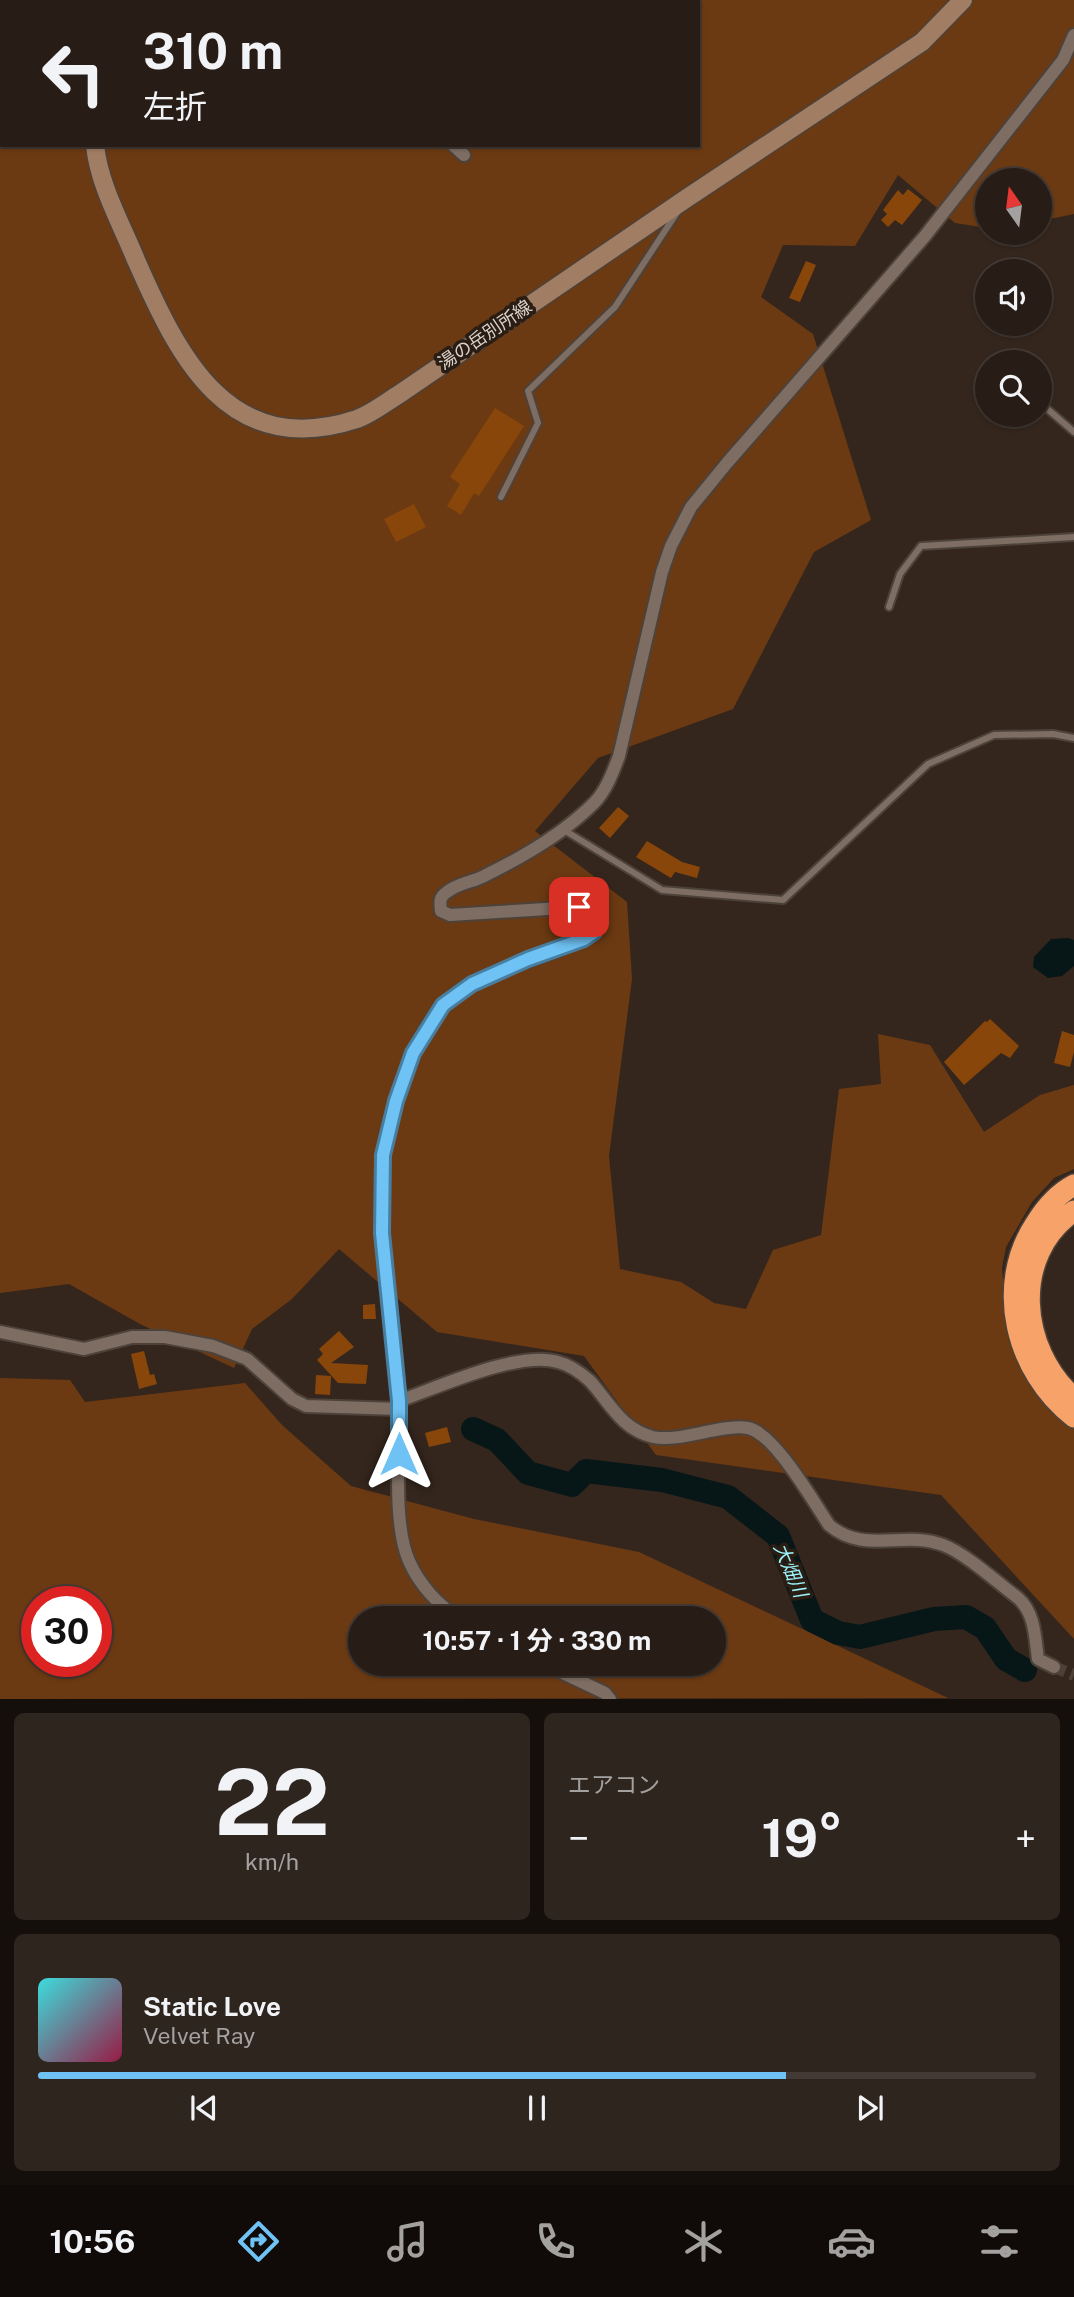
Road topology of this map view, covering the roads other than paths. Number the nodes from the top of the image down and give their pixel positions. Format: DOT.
graph roads {
  1 [pos="963,0"];
  2 [pos="1074,35"];
  3 [pos="95,147"];
  4 [pos="455,147"];
  5 [pos="464,155"];
  6 [pos="687,198"];
  7 [pos="1052,413"];
  8 [pos="1074,432"];
  9 [pos="501,497"];
  10 [pos="1074,537"];
  11 [pos="889,607"];
  12 [pos="1074,738"];
  13 [pos="562,829"];
  14 [pos="1074,1185"];
  15 [pos="1074,1210"];
  16 [pos="0,1332"];
  17 [pos="1074,1398"];
  18 [pos="399,1405"];
  19 [pos="1074,1417"];
  20 [pos="446,1606"];
  21 [pos="1054,1667"];
  22 [pos="569,1676"];
  23 [pos="610,1699"];
  1 -- 6 [label="main road, 湯の岳別所線"];
  2 -- 13 [label="street"];
  3 -- 6 [label="main road, 湯の岳別所線"];
  4 -- 5 [label="street"];
  6 -- 9 [label="lane"];
  7 -- 8 [label="lane"];
  10 -- 11 [label="lane"];
  12 -- 13 [label="lane"];
  13 -- 18 [label="street"];
  14 -- 19 [label="highway"];
  15 -- 17 [label="highway"];
  16 -- 18 [label="street"];
  18 -- 20 [label="street"];
  18 -- 21 [label="street"];
  22 -- 23 [label="street"];
}
